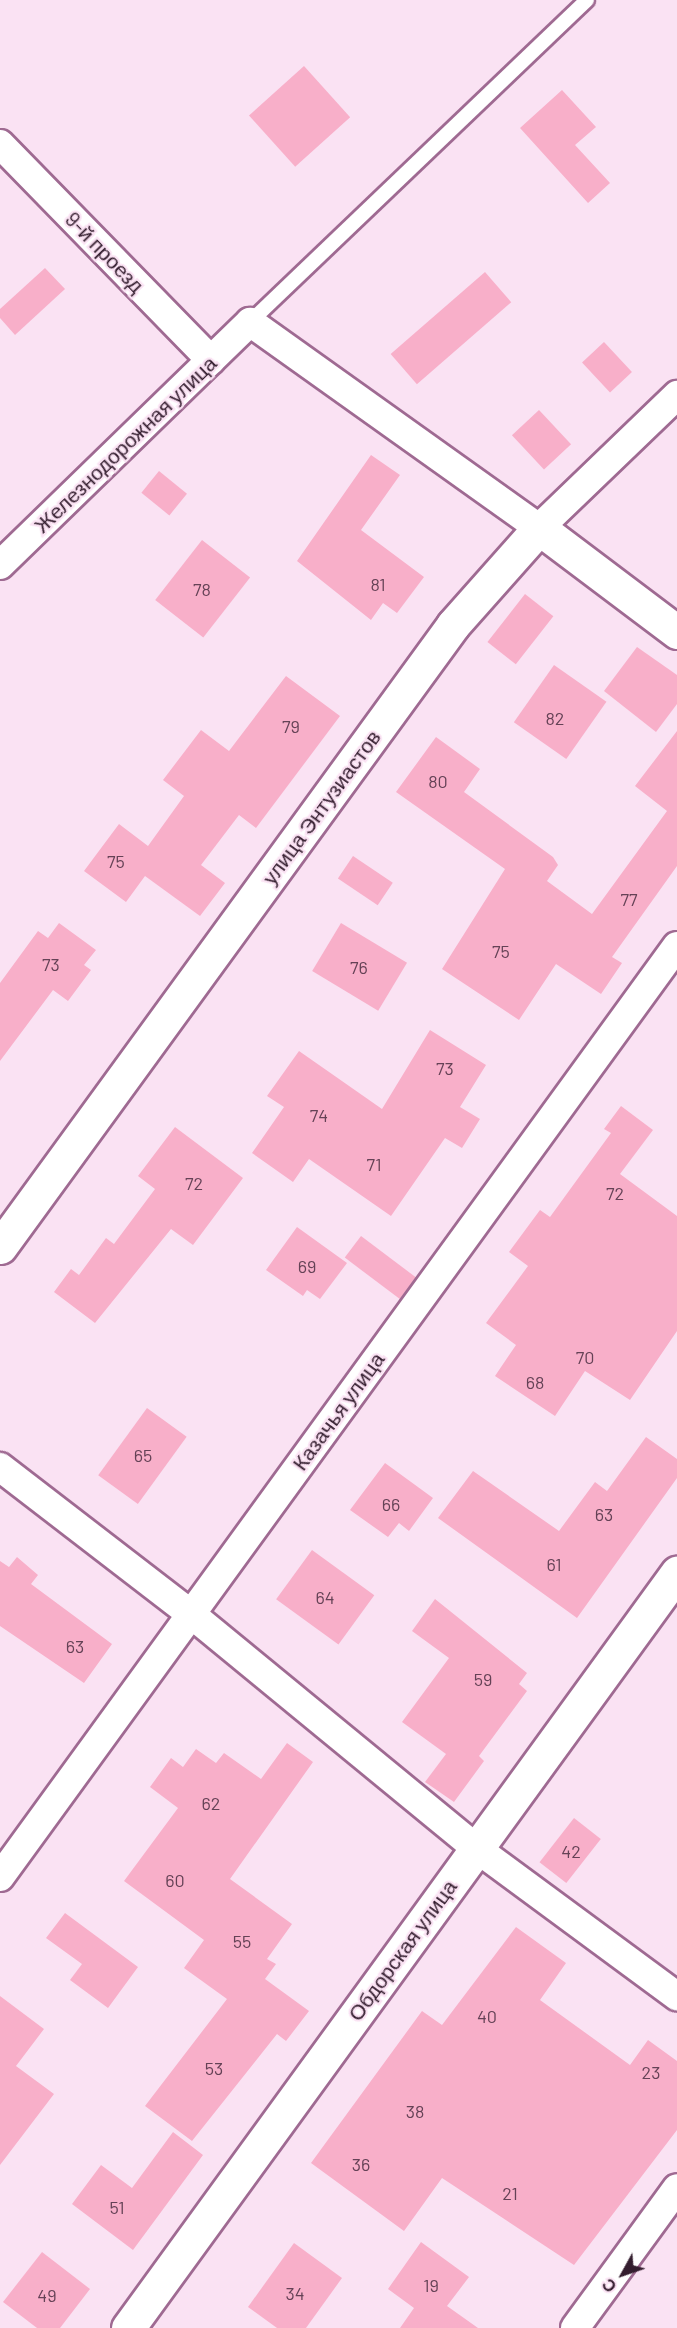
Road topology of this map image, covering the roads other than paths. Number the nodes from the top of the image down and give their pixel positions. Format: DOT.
graph roads {
  1 [pos="587,0"];
  2 [pos="0,144"];
  3 [pos="250,322"];
  4 [pos="211,360"];
  5 [pos="677,395"];
  6 [pos="538,528"];
  7 [pos="0,566"];
  8 [pos="677,632"];
  9 [pos="677,946"];
  10 [pos="0,1247"];
  11 [pos="0,1467"];
  12 [pos="677,1573"];
  13 [pos="191,1614"];
  14 [pos="476,1848"];
  15 [pos="0,1877"];
  16 [pos="677,1996"];
  17 [pos="677,2188"];
  18 [pos="128,2328"];
  19 [pos="574,2328"];
  1 -- 3 [label="lane"];
  2 -- 4 [label="street, 9-й проезд"];
  3 -- 4 [label="street, Железнодорожная улица"];
  3 -- 6 [label="street"];
  4 -- 7 [label="street, Железнодорожная улица"];
  5 -- 6 [label="street, улица Энтузиастов"];
  6 -- 8 [label="street"];
  6 -- 10 [label="street, улица Энтузиастов"];
  9 -- 13 [label="street, Казачья улица"];
  11 -- 13 [label="street"];
  12 -- 14 [label="street, Обдорская улица"];
  13 -- 14 [label="street"];
  13 -- 15 [label="street, Казачья улица"];
  14 -- 16 [label="street"];
  14 -- 18 [label="street, Обдорская улица"];
  17 -- 19 [label="street"];
}
